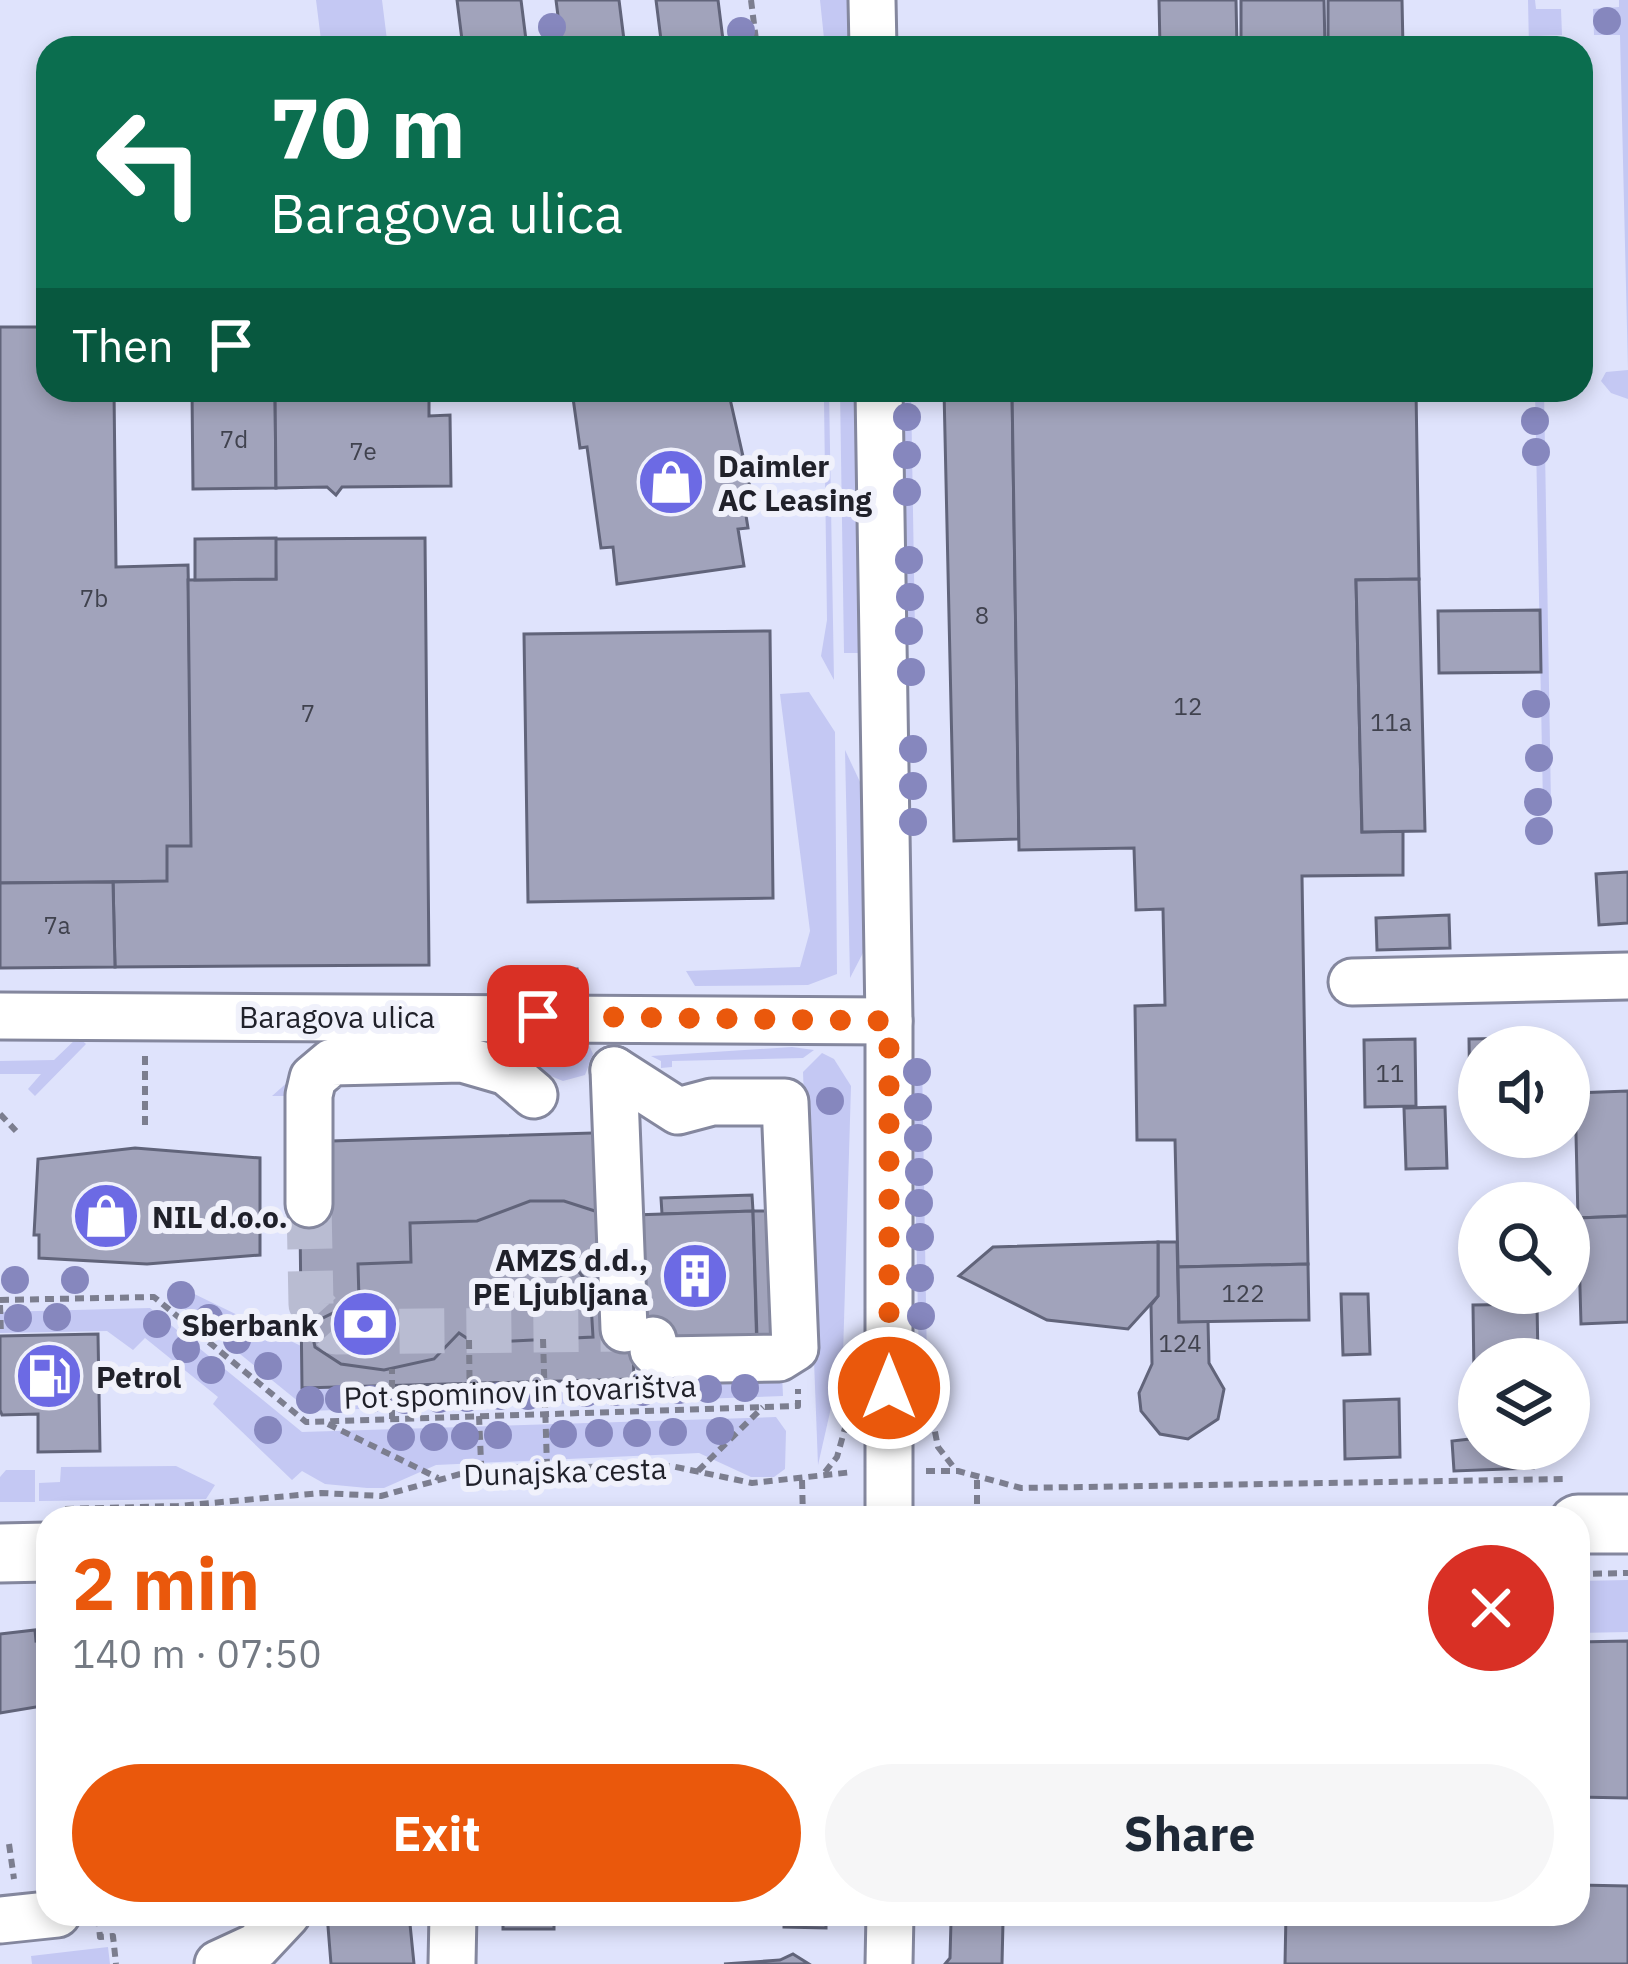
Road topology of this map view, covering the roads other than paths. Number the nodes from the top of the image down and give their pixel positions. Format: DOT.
graph roads {
  1 [pos="872,0"];
  2 [pos="873,36"];
  3 [pos="879,402"];
  4 [pos="1628,976"];
  5 [pos="1352,982"];
  6 [pos="0,1016"];
  7 [pos="889,1021"];
  8 [pos="534,1095"];
  9 [pos="790,1201"];
  10 [pos="309,1204"];
  11 [pos="1580,1501"];
  12 [pos="889,1506"];
  13 [pos="1628,1524"];
  14 [pos="36,1535"];
  15 [pos="0,1553"];
  16 [pos="36,1916"];
  17 [pos="0,1920"];
  18 [pos="276,1926"];
  19 [pos="453,1926"];
  20 [pos="890,1926"];
  21 [pos="218,1964"];
  22 [pos="452,1964"];
  23 [pos="889,1964"];
  1 -- 2 [label="street"];
  3 -- 7 [label="street"];
  4 -- 5 [label="street"];
  6 -- 7 [label="street, Baragova ulica"];
  7 -- 12 [label="street"];
  8 -- 10 [label="street"];
  9 -- 9 [label="street"];
  11 -- 13 [label="main road"];
  14 -- 15 [label="main road"];
  16 -- 17 [label="street"];
  18 -- 21 [label="street"];
  19 -- 22 [label="street"];
  20 -- 23 [label="street"];
}
